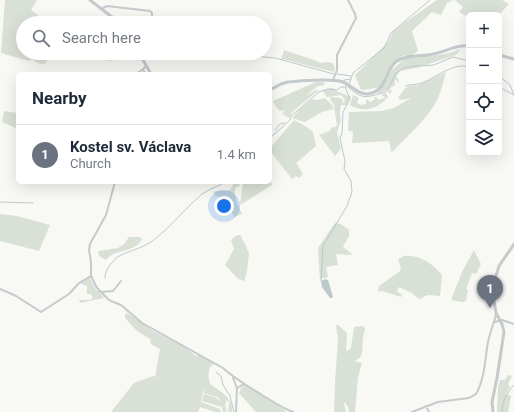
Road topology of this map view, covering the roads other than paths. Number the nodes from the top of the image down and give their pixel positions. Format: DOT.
graph roads {
  1 [pos="90,0"];
  2 [pos="348,0"];
  3 [pos="101,9"];
  4 [pos="111,16"];
  5 [pos="152,16"];
  6 [pos="466,46"];
  7 [pos="502,56"];
  8 [pos="514,59"];
  9 [pos="143,60"];
  10 [pos="146,66"];
  11 [pos="143,69"];
  12 [pos="139,72"];
  13 [pos="144,72"];
  14 [pos="150,72"];
  15 [pos="333,81"];
  16 [pos="272,89"];
  17 [pos="114,184"];
  18 [pos="514,244"];
  19 [pos="91,276"];
  20 [pos="121,282"];
  21 [pos="0,289"];
  22 [pos="101,292"];
  23 [pos="496,314"];
  24 [pos="500,321"];
  25 [pos="495,322"];
  26 [pos="514,324"];
  27 [pos="232,377"];
  28 [pos="244,384"];
  29 [pos="237,388"];
  30 [pos="426,406"];
  31 [pos="236,412"];
  32 [pos="293,412"];
  33 [pos="412,412"];
  34 [pos="429,412"];
  35 [pos="493,412"];
  1 -- 3 [label="street"];
  2 -- 15 [label="street"];
  3 -- 4 [label="street"];
  3 -- 5 [label="street"];
  6 -- 15 [label="street"];
  7 -- 8 [label="street"];
  9 -- 10 [label="street"];
  10 -- 11 [label="street"];
  10 -- 14 [label="street"];
  11 -- 12 [label="street"];
  11 -- 13 [label="street"];
  15 -- 16 [label="street"];
  17 -- 19 [label="street"];
  18 -- 23 [label="street"];
  19 -- 21 [label="street"];
  19 -- 22 [label="street"];
  20 -- 22 [label="street"];
  22 -- 27 [label="street"];
  23 -- 24 [label="street"];
  23 -- 25 [label="street"];
  24 -- 25 [label="street"];
  24 -- 26 [label="street"];
  24 -- 35 [label="street"];
  25 -- 30 [label="street"];
  27 -- 28 [label="street"];
  27 -- 29 [label="street"];
  28 -- 29 [label="street"];
  28 -- 32 [label="street"];
  29 -- 31 [label="street"];
  30 -- 33 [label="street"];
  30 -- 34 [label="street"];
}
